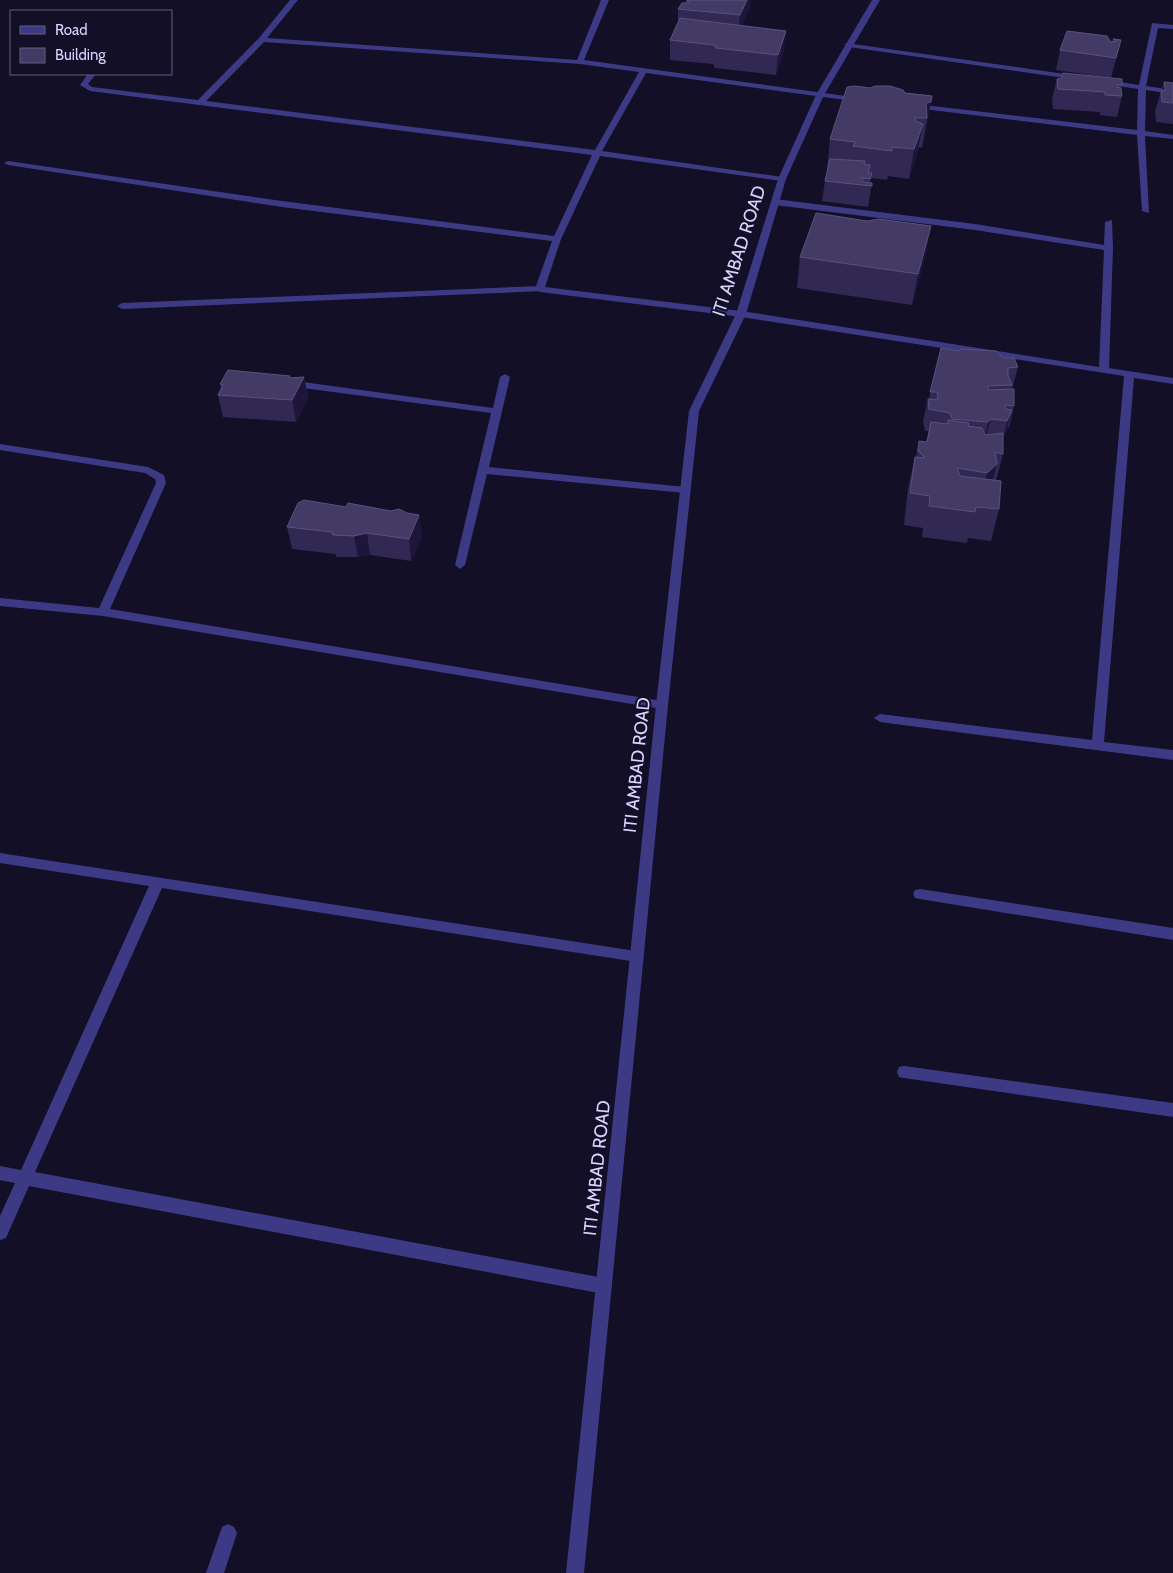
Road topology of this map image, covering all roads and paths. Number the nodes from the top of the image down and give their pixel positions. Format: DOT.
graph roads {
  1 [pos="294,0"];
  2 [pos="605,0"];
  3 [pos="876,0"];
  4 [pos="1173,28"];
  5 [pos="262,40"];
  6 [pos="849,45"];
  7 [pos="580,62"];
  8 [pos="644,71"];
  9 [pos="91,75"];
  10 [pos="1083,79"];
  11 [pos="1093,80"];
  12 [pos="1142,88"];
  13 [pos="1173,92"];
  14 [pos="820,95"];
  15 [pos="869,101"];
  16 [pos="199,104"];
  17 [pos="908,106"];
  18 [pos="1141,133"];
  19 [pos="1173,137"];
  20 [pos="597,153"];
  21 [pos="8,163"];
  22 [pos="782,179"];
  23 [pos="775,202"];
  24 [pos="1146,210"];
  25 [pos="1109,222"];
  26 [pos="557,239"];
  27 [pos="1109,248"];
  28 [pos="540,289"];
  29 [pos="122,306"];
  30 [pos="741,314"];
  31 [pos="1104,371"];
  32 [pos="1129,374"];
  33 [pos="505,377"];
  34 [pos="275,381"];
  35 [pos="1173,381"];
  36 [pos="496,411"];
  37 [pos="0,447"];
  38 [pos="482,470"];
  39 [pos="685,490"];
  40 [pos="460,565"];
  41 [pos="0,602"];
  42 [pos="103,612"];
  43 [pos="662,706"];
  44 [pos="880,718"];
  45 [pos="1098,746"];
  46 [pos="1173,755"];
  47 [pos="0,858"];
  48 [pos="158,882"];
  49 [pos="920,894"];
  50 [pos="1173,934"];
  51 [pos="637,956"];
  52 [pos="904,1072"];
  53 [pos="1173,1110"];
  54 [pos="0,1173"];
  55 [pos="25,1178"];
  56 [pos="0,1233"];
  57 [pos="604,1286"];
  58 [pos="228,1532"];
  59 [pos="215,1573"];
  60 [pos="575,1573"];
  1 -- 5 [label="street"];
  2 -- 7 [label="street"];
  3 -- 6 [label="street, ITI AMBAD ROAD"];
  4 -- 12 [label="street"];
  5 -- 7 [label="street"];
  5 -- 16 [label="street"];
  6 -- 10 [label="street"];
  6 -- 14 [label="street, ITI AMBAD ROAD"];
  7 -- 8 [label="street"];
  8 -- 14 [label="street"];
  8 -- 20 [label="street"];
  9 -- 16 [label="street"];
  11 -- 12 [label="street"];
  12 -- 13 [label="street"];
  12 -- 18 [label="street"];
  14 -- 15 [label="street"];
  14 -- 22 [label="street, ITI AMBAD ROAD"];
  16 -- 20 [label="street"];
  17 -- 18 [label="street"];
  18 -- 19 [label="street"];
  18 -- 24 [label="street"];
  20 -- 22 [label="street"];
  20 -- 26 [label="street"];
  21 -- 26 [label="street"];
  22 -- 23 [label="street, ITI AMBAD ROAD"];
  23 -- 27 [label="street"];
  23 -- 30 [label="street, ITI AMBAD ROAD"];
  25 -- 27 [label="street"];
  26 -- 28 [label="street"];
  27 -- 31 [label="street"];
  28 -- 29 [label="street"];
  28 -- 30 [label="street"];
  30 -- 31 [label="street"];
  30 -- 39 [label="street, ITI AMBAD ROAD"];
  31 -- 32 [label="street"];
  32 -- 35 [label="street"];
  32 -- 45 [label="street"];
  33 -- 36 [label="street"];
  34 -- 36 [label="street"];
  36 -- 38 [label="street"];
  37 -- 42 [label="street"];
  38 -- 39 [label="street"];
  38 -- 40 [label="street"];
  39 -- 43 [label="street, ITI AMBAD ROAD"];
  41 -- 42 [label="street"];
  42 -- 43 [label="street"];
  43 -- 51 [label="street, ITI AMBAD ROAD"];
  44 -- 45 [label="street"];
  45 -- 46 [label="street"];
  47 -- 48 [label="street"];
  48 -- 51 [label="street"];
  48 -- 55 [label="street"];
  49 -- 50 [label="street"];
  51 -- 57 [label="street, ITI AMBAD ROAD"];
  52 -- 53 [label="street"];
  54 -- 55 [label="street"];
  55 -- 56 [label="street"];
  55 -- 57 [label="street"];
  57 -- 60 [label="street, ITI AMBAD ROAD"];
  58 -- 59 [label="street"];
}
